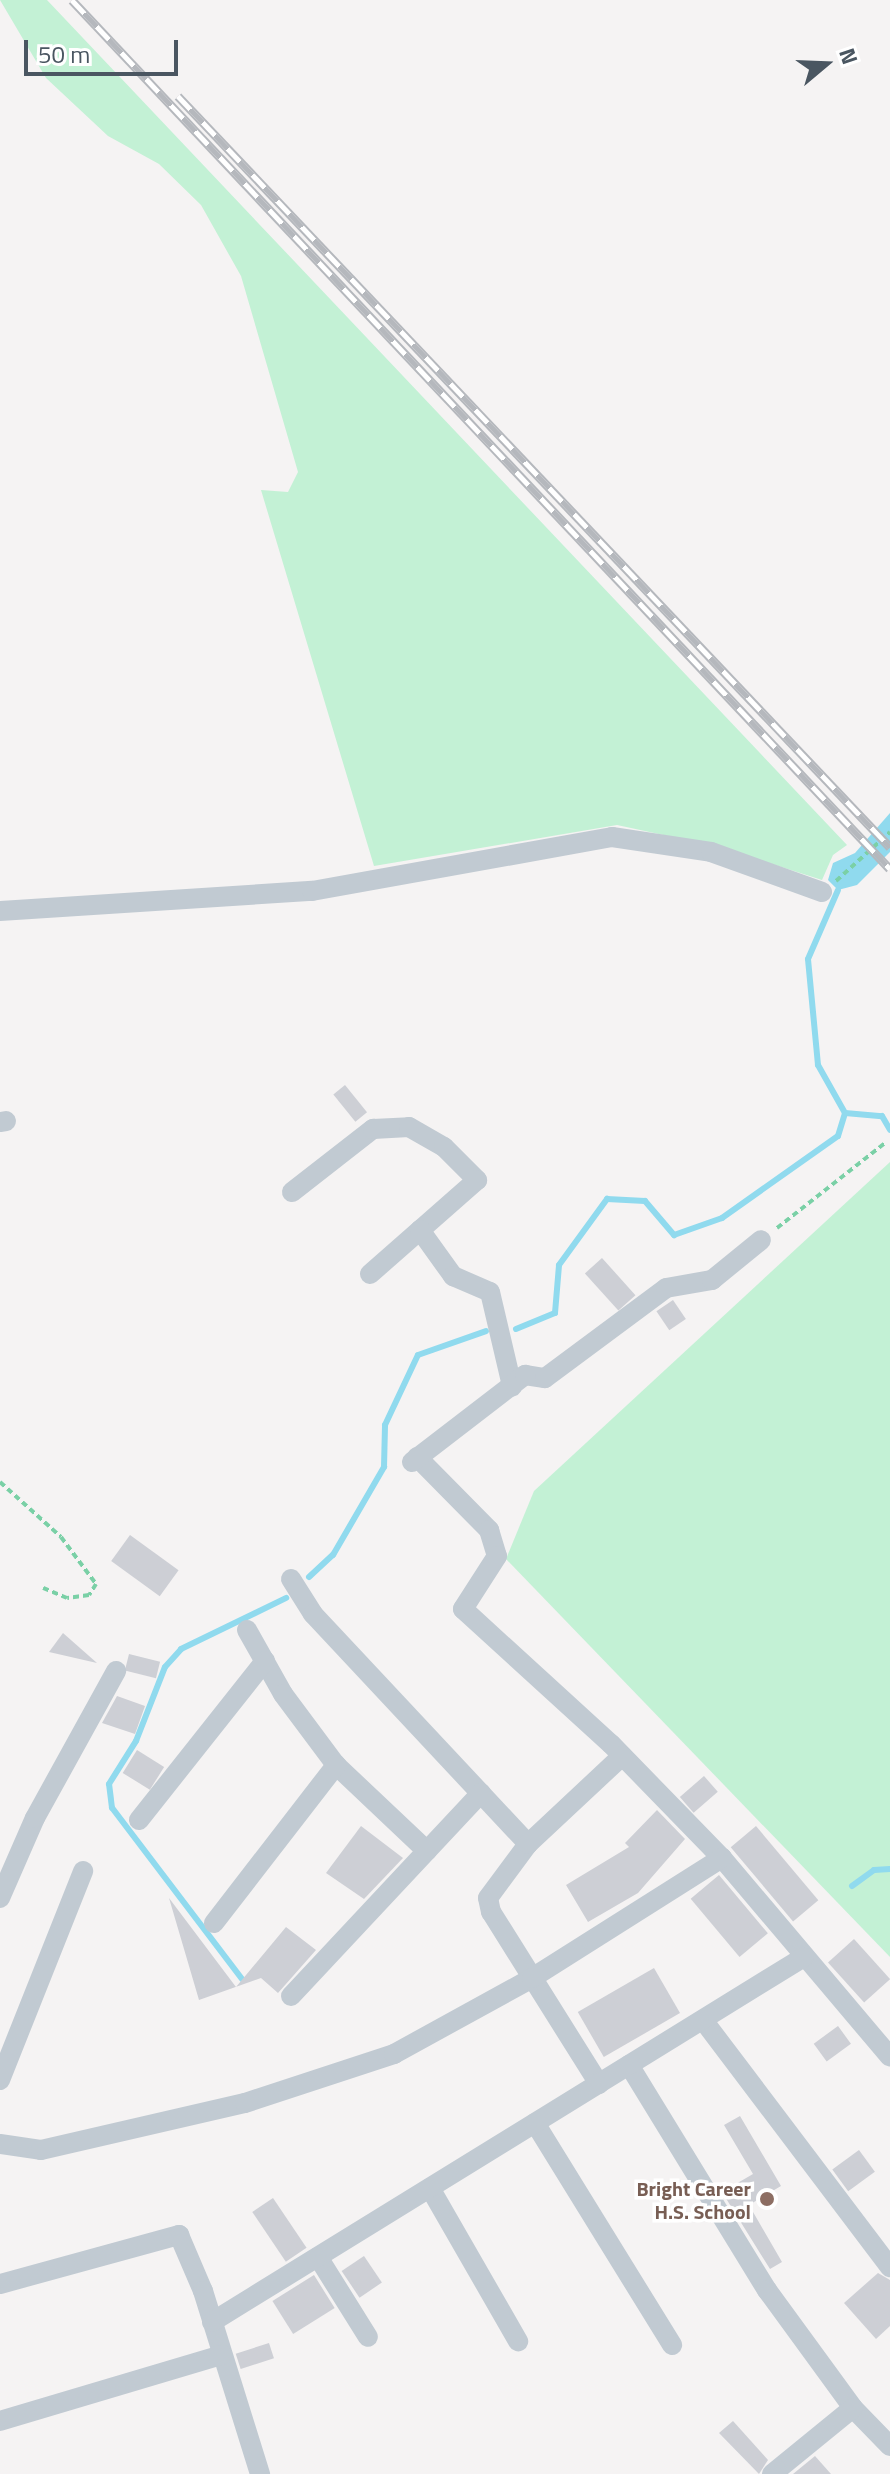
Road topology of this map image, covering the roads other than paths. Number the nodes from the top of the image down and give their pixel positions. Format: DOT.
graph roads {
  1 [pos="822,892"];
  2 [pos="0,911"];
  3 [pos="292,1192"];
  4 [pos="420,1230"];
  5 [pos="761,1240"];
  6 [pos="370,1274"];
  7 [pos="512,1386"];
  8 [pos="291,1579"];
  9 [pos="247,1630"];
  10 [pos="265,1661"];
  11 [pos="116,1671"];
  12 [pos="622,1756"];
  13 [pos="336,1765"];
  14 [pos="481,1793"];
  15 [pos="139,1820"];
  16 [pos="528,1844"];
  17 [pos="427,1851"];
  18 [pos="722,1858"];
  19 [pos="83,1871"];
  20 [pos="0,1898"];
  21 [pos="214,1923"];
  22 [pos="804,1957"];
  23 [pos="532,1978"];
  24 [pos="291,1996"];
  25 [pos="703,2020"];
  26 [pos="890,2057"];
  27 [pos="629,2065"];
  28 [pos="0,2080"];
  29 [pos="599,2084"];
  30 [pos="535,2123"];
  31 [pos="0,2144"];
  32 [pos="430,2188"];
  33 [pos="318,2257"];
  34 [pos="890,2267"];
  35 [pos="0,2284"];
  36 [pos="212,2322"];
  37 [pos="368,2337"];
  38 [pos="518,2341"];
  39 [pos="672,2345"];
  40 [pos="222,2355"];
  41 [pos="853,2408"];
  42 [pos="0,2421"];
  43 [pos="890,2446"];
  44 [pos="260,2474"];
  45 [pos="772,2474"];
  1 -- 2 [label="street"];
  3 -- 4 [label="street"];
  4 -- 6 [label="street"];
  4 -- 7 [label="street"];
  5 -- 7 [label="street"];
  7 -- 12 [label="street"];
  8 -- 14 [label="street"];
  9 -- 10 [label="street"];
  10 -- 13 [label="street"];
  10 -- 15 [label="street"];
  11 -- 20 [label="street"];
  12 -- 16 [label="street"];
  12 -- 18 [label="street"];
  13 -- 17 [label="street"];
  13 -- 21 [label="street"];
  14 -- 16 [label="street"];
  14 -- 17 [label="street"];
  16 -- 23 [label="street"];
  17 -- 24 [label="street"];
  18 -- 22 [label="street"];
  18 -- 23 [label="street"];
  19 -- 28 [label="street"];
  22 -- 25 [label="street"];
  22 -- 26 [label="street"];
  23 -- 29 [label="street"];
  23 -- 31 [label="street"];
  25 -- 27 [label="street"];
  25 -- 34 [label="street"];
  27 -- 29 [label="street"];
  27 -- 41 [label="street"];
  29 -- 30 [label="street"];
  30 -- 32 [label="street"];
  30 -- 39 [label="street"];
  32 -- 33 [label="street"];
  32 -- 38 [label="street"];
  33 -- 36 [label="street"];
  33 -- 37 [label="street"];
  35 -- 36 [label="street"];
  36 -- 40 [label="street"];
  40 -- 42 [label="street"];
  40 -- 44 [label="street"];
  41 -- 43 [label="street"];
  41 -- 45 [label="street"];
}
